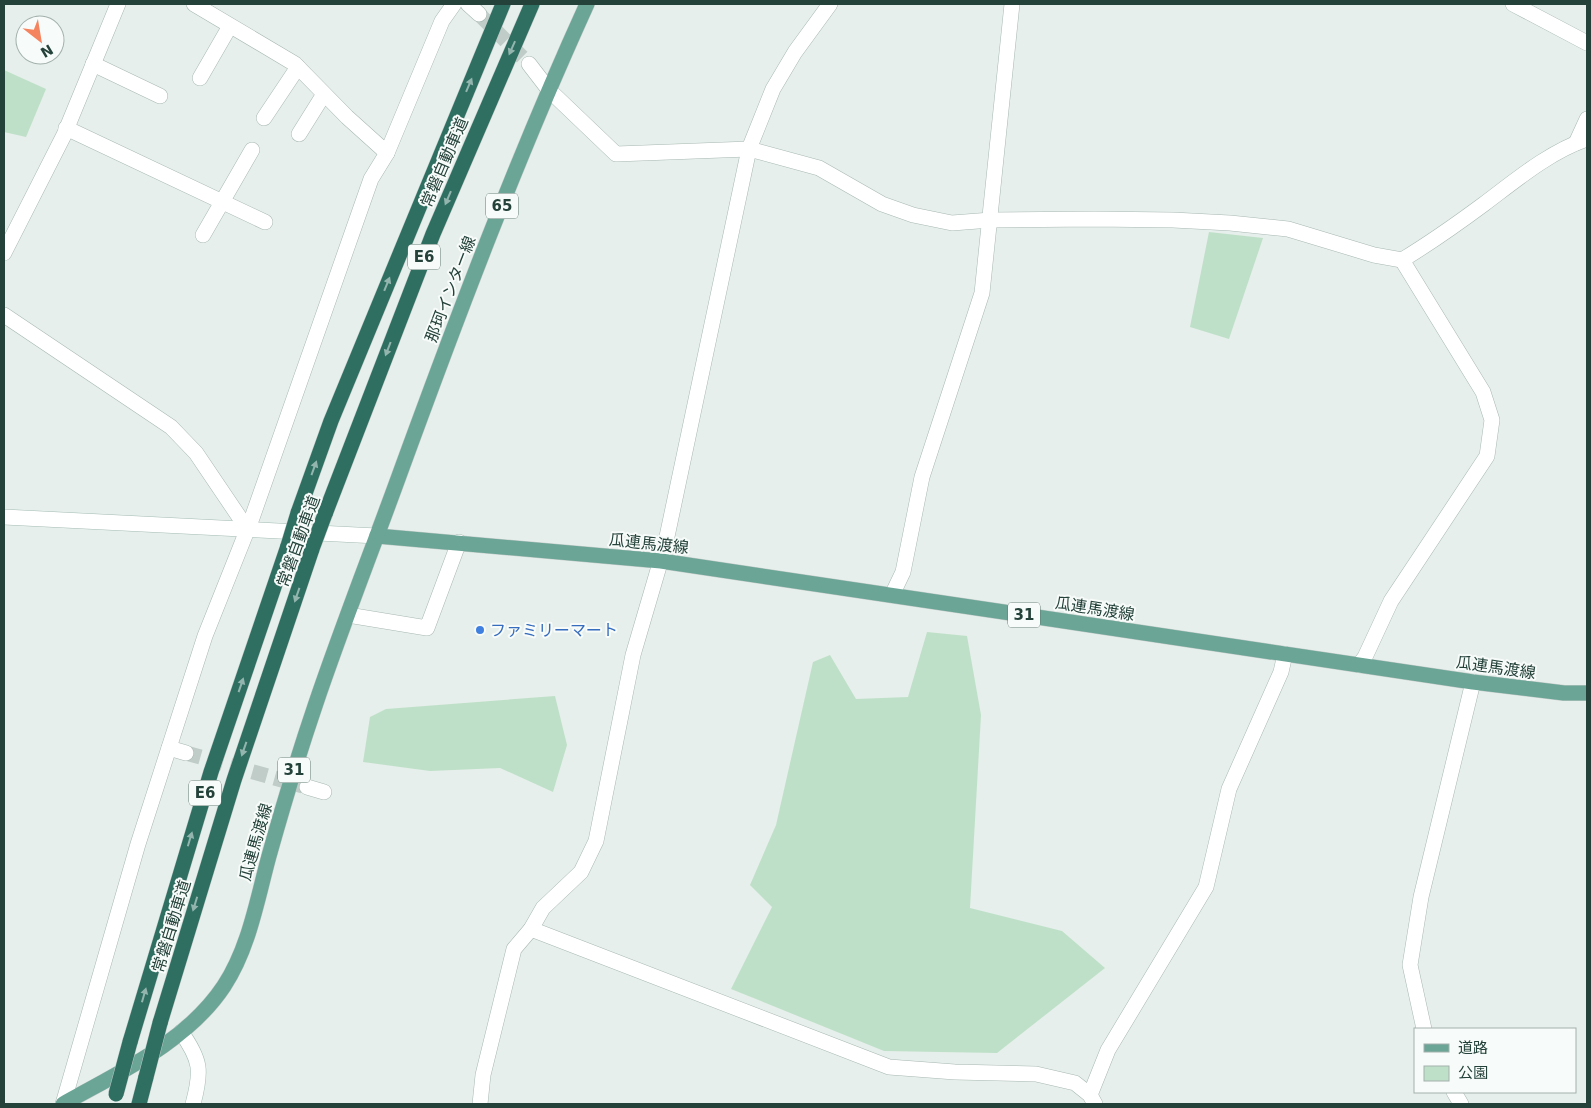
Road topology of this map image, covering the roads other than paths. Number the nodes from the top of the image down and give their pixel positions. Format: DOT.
graph roads {
  1 [pos="118,4"];
  2 [pos="194,4"];
  3 [pos="454,4"];
  4 [pos="503,4"];
  5 [pos="532,4"];
  6 [pos="588,4"];
  7 [pos="830,4"];
  8 [pos="1012,4"];
  9 [pos="1512,4"];
  10 [pos="230,26"];
  11 [pos="1587,43"];
  12 [pos="93,64"];
  13 [pos="529,64"];
  14 [pos="298,67"];
  15 [pos="200,78"];
  16 [pos="549,90"];
  17 [pos="324,94"];
  18 [pos="160,96"];
  19 [pos="264,118"];
  20 [pos="1587,120"];
  21 [pos="66,128"];
  22 [pos="299,134"];
  23 [pos="1582,140"];
  24 [pos="749,149"];
  25 [pos="252,150"];
  26 [pos="387,153"];
  27 [pos="222,201"];
  28 [pos="990,220"];
  29 [pos="265,222"];
  30 [pos="203,235"];
  31 [pos="4,253"];
  32 [pos="1402,260"];
  33 [pos="4,315"];
  34 [pos="4,517"];
  35 [pos="248,530"];
  36 [pos="377,536"];
  37 [pos="459,542"];
  38 [pos="661,561"];
  39 [pos="892,595"];
  40 [pos="348,615"];
  41 [pos="1285,654"];
  42 [pos="1359,665"];
  43 [pos="1473,682"];
  44 [pos="1587,693"];
  45 [pos="169,748"];
  46 [pos="186,753"];
  47 [pos="307,787"];
  48 [pos="324,792"];
  49 [pos="531,929"];
  50 [pos="1424,1028"];
  51 [pos="181,1032"];
  52 [pos="1455,1093"];
  53 [pos="114,1099"];
  54 [pos="1092,1100"];
  55 [pos="63,1104"];
  56 [pos="139,1104"];
  57 [pos="193,1104"];
  58 [pos="480,1104"];
  59 [pos="1461,1104"];
  1 -- 12 [label="street"];
  2 -- 10 [label="street"];
  3 -- 26 [label="street"];
  53 -- 4 [label="highway, 常磐自動車道 / E6, one-way, bridge"];
  5 -- 56 [label="highway, 常磐自動車道 / E6, one-way, bridge"];
  6 -- 16 [label="main road, 那珂インター線 / 65"];
  7 -- 24 [label="street"];
  8 -- 28 [label="street"];
  9 -- 11 [label="street"];
  10 -- 14 [label="street"];
  10 -- 15 [label="street"];
  12 -- 18 [label="street"];
  12 -- 21 [label="street"];
  13 -- 16 [label="street"];
  14 -- 17 [label="street"];
  14 -- 19 [label="street"];
  16 -- 24 [label="street"];
  16 -- 36 [label="main road, 那珂インター線 / 65"];
  17 -- 22 [label="street"];
  17 -- 26 [label="street"];
  20 -- 23 [label="street"];
  21 -- 27 [label="street"];
  21 -- 31 [label="street"];
  23 -- 32 [label="street"];
  24 -- 28 [label="street"];
  24 -- 38 [label="street"];
  25 -- 27 [label="street"];
  26 -- 35 [label="street"];
  27 -- 29 [label="street"];
  27 -- 30 [label="street"];
  28 -- 32 [label="street"];
  28 -- 39 [label="street"];
  32 -- 42 [label="street"];
  33 -- 35 [label="street"];
  34 -- 35 [label="street"];
  35 -- 36 [label="street"];
  35 -- 45 [label="street"];
  36 -- 37 [label="main road, 瓜連馬渡線 / 31"];
  36 -- 40 [label="main road, 瓜連馬渡線 / 31"];
  37 -- 38 [label="main road, 瓜連馬渡線 / 31"];
  37 -- 40 [label="street"];
  38 -- 39 [label="main road, 瓜連馬渡線 / 31"];
  38 -- 49 [label="street"];
  39 -- 41 [label="main road, 瓜連馬渡線 / 31"];
  40 -- 51 [label="main road, 瓜連馬渡線 / 31"];
  41 -- 42 [label="main road, 瓜連馬渡線 / 31"];
  41 -- 54 [label="street"];
  42 -- 43 [label="main road, 瓜連馬渡線 / 31"];
  43 -- 44 [label="main road, 瓜連馬渡線 / 31"];
  43 -- 50 [label="street"];
  45 -- 46 [label="street"];
  45 -- 55 [label="street"];
  47 -- 48 [label="street"];
  49 -- 54 [label="street"];
  49 -- 58 [label="street"];
  51 -- 55 [label="main road, 瓜連馬渡線 / 31"];
  51 -- 57 [label="street"];
  52 -- 59 [label="street"];
}
